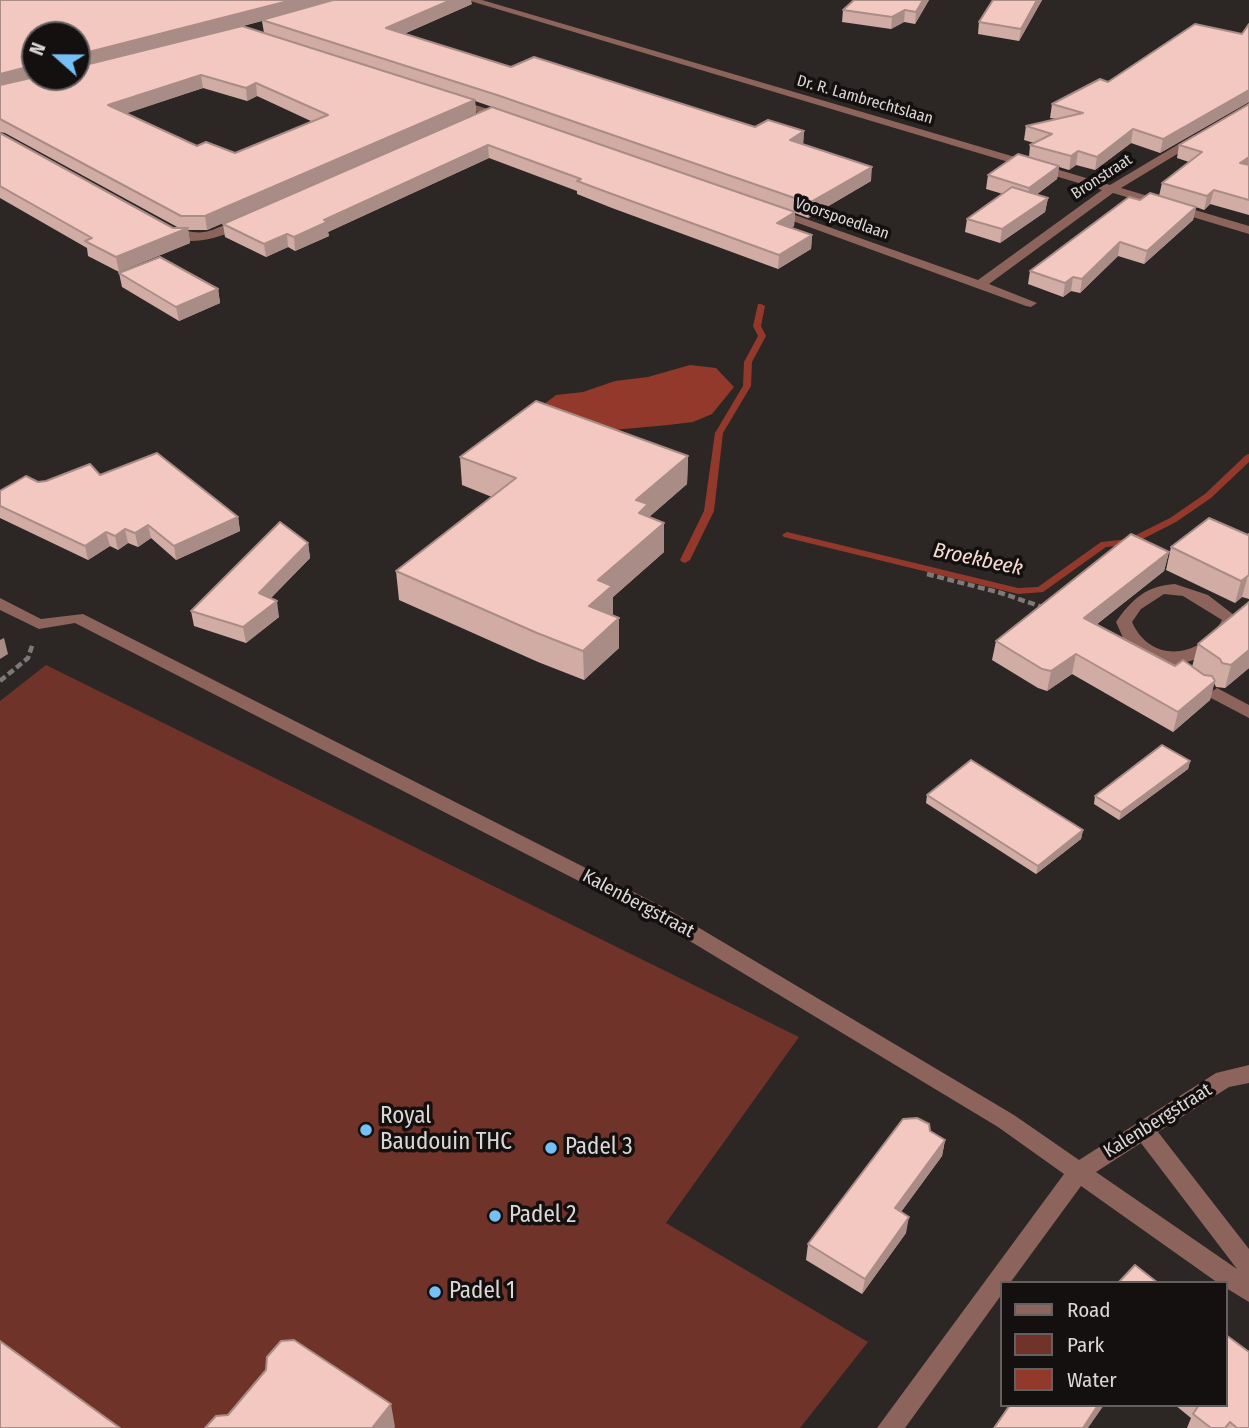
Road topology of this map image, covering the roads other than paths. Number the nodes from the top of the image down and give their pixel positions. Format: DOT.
graph roads {
  1 [pos="472,0"];
  2 [pos="441,97"];
  3 [pos="493,113"];
  4 [pos="520,123"];
  5 [pos="469,124"];
  6 [pos="1208,131"];
  7 [pos="1111,189"];
  8 [pos="757,206"];
  9 [pos="259,216"];
  10 [pos="157,224"];
  11 [pos="1249,230"];
  12 [pos="980,285"];
  13 [pos="1031,303"];
  14 [pos="0,603"];
  15 [pos="1162,657"];
  16 [pos="1249,712"];
  17 [pos="1249,1074"];
  18 [pos="1144,1130"];
  19 [pos="1079,1171"];
  20 [pos="1249,1267"];
  21 [pos="1249,1291"];
  22 [pos="890,1428"];
  1 -- 7 [label="street, Dr. R. Lambrechtslaan"];
  2 -- 3 [label="street"];
  3 -- 4 [label="street"];
  3 -- 5 [label="street"];
  6 -- 7 [label="street, Bronstraat"];
  7 -- 11 [label="street, Dr. R. Lambrechtslaan"];
  7 -- 12 [label="street, Bronstraat"];
  8 -- 12 [label="street, Voorspoedlaan"];
  9 -- 10 [label="street"];
  12 -- 13 [label="street, Voorspoedlaan"];
  14 -- 19 [label="street, Kalenbergstraat"];
  15 -- 15 [label="street"];
  15 -- 16 [label="street"];
  17 -- 18 [label="street, Kalenbergstraat"];
  18 -- 19 [label="street, Kalenbergstraat"];
  18 -- 20 [label="street"];
  19 -- 21 [label="street"];
  19 -- 22 [label="street"];
}
